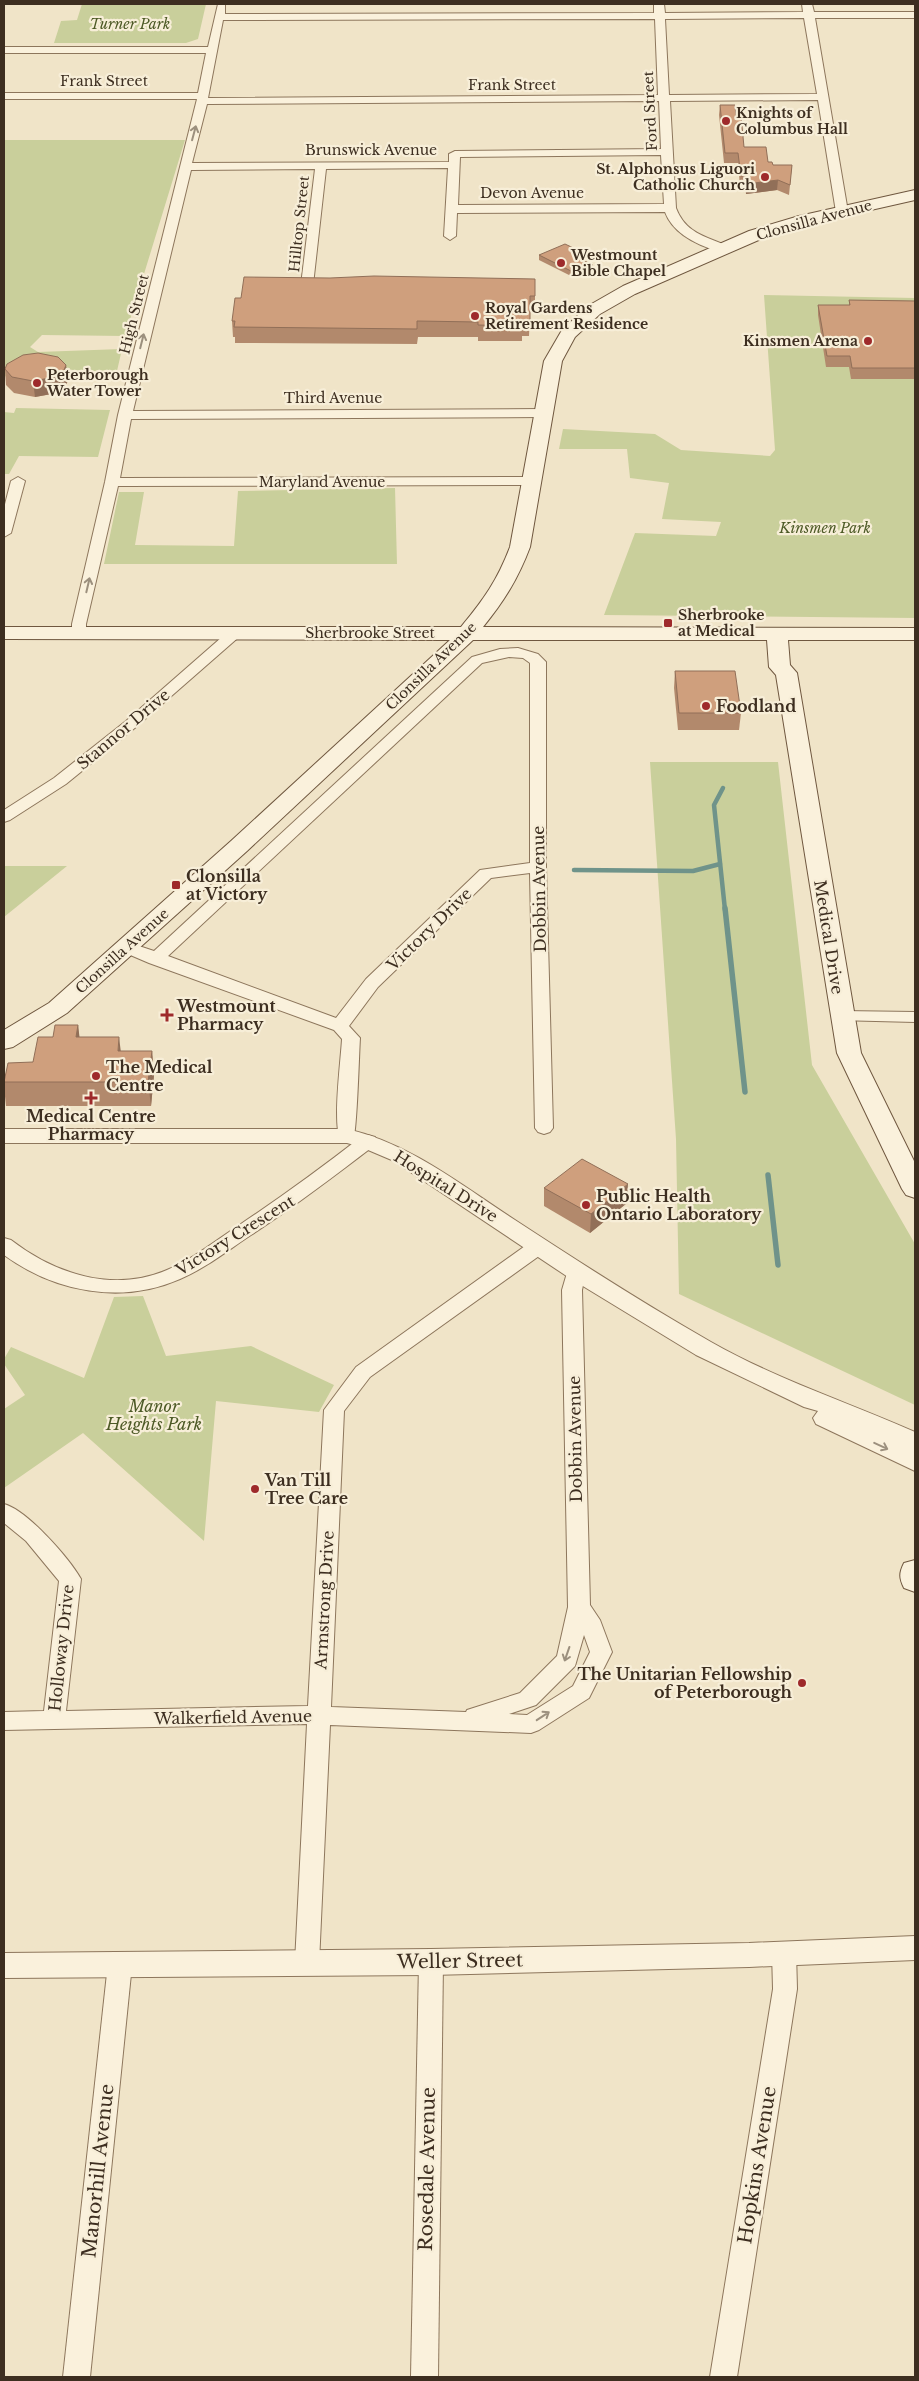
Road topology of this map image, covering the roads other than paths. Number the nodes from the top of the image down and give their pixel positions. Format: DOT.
graph roads {
  1 [pos="221,4"];
  2 [pos="660,9"];
  3 [pos="808,9"];
  4 [pos="915,14"];
  5 [pos="219,17"];
  6 [pos="4,50"];
  7 [pos="212,50"];
  8 [pos="4,96"];
  9 [pos="823,97"];
  10 [pos="203,98"];
  11 [pos="665,99"];
  12 [pos="668,152"];
  13 [pos="454,165"];
  14 [pos="321,166"];
  15 [pos="185,167"];
  16 [pos="915,195"];
  17 [pos="670,208"];
  18 [pos="453,209"];
  19 [pos="842,212"];
  20 [pos="450,236"];
  21 [pos="721,248"];
  22 [pos="307,285"];
  23 [pos="542,413"];
  24 [pos="125,414"];
  25 [pos="18,481"];
  26 [pos="531,481"];
  27 [pos="112,482"];
  28 [pos="4,533"];
  29 [pos="4,633"];
  30 [pos="79,633"];
  31 [pos="235,633"];
  32 [pos="468,633"];
  33 [pos="783,634"];
  34 [pos="915,634"];
  35 [pos="530,654"];
  36 [pos="786,673"];
  37 [pos="4,817"];
  38 [pos="538,867"];
  39 [pos="127,947"];
  40 [pos="155,959"];
  41 [pos="842,1016"];
  42 [pos="915,1017"];
  43 [pos="340,1026"];
  44 [pos="4,1041"];
  45 [pos="544,1128"];
  46 [pos="4,1136"];
  47 [pos="358,1139"];
  48 [pos="915,1188"];
  49 [pos="4,1245"];
  50 [pos="539,1246"];
  51 [pos="576,1271"];
  52 [pos="813,1401"];
  53 [pos="915,1442"];
  54 [pos="915,1462"];
  55 [pos="4,1512"];
  56 [pos="915,1571"];
  57 [pos="915,1580"];
  58 [pos="579,1607"];
  59 [pos="317,1715"];
  60 [pos="54,1720"];
  61 [pos="462,1720"];
  62 [pos="4,1721"];
  63 [pos="915,1948"];
  64 [pos="784,1952"];
  65 [pos="431,1962"];
  66 [pos="307,1963"];
  67 [pos="120,1964"];
  68 [pos="4,1966"];
  69 [pos="76,2377"];
  70 [pos="424,2377"];
  71 [pos="722,2377"];
  1 -- 5 [label="street, High Street"];
  2 -- 3 [label="street"];
  2 -- 5 [label="street"];
  2 -- 11 [label="street, Ford Street"];
  3 -- 4 [label="street"];
  3 -- 9 [label="street"];
  5 -- 7 [label="street, High Street"];
  6 -- 7 [label="street"];
  7 -- 10 [label="street, High Street"];
  8 -- 10 [label="street, Frank Street"];
  9 -- 11 [label="street, Frank Street"];
  9 -- 19 [label="street"];
  10 -- 11 [label="street, Frank Street"];
  15 -- 10 [label="street, High Street, one-way"];
  11 -- 12 [label="street, Ford Street"];
  12 -- 13 [label="street, Brunswick Avenue"];
  12 -- 17 [label="street, Ford Street"];
  13 -- 14 [label="street, Brunswick Avenue"];
  13 -- 18 [label="street"];
  14 -- 15 [label="street, Brunswick Avenue"];
  14 -- 22 [label="street, Hilltop Street"];
  24 -- 15 [label="street, High Street, one-way"];
  16 -- 19 [label="main road, Clonsilla Avenue"];
  17 -- 18 [label="street, Devon Avenue"];
  17 -- 21 [label="street, Ford Street"];
  18 -- 20 [label="street"];
  19 -- 21 [label="main road, Clonsilla Avenue"];
  21 -- 23 [label="main road, Clonsilla Avenue"];
  23 -- 24 [label="street, Third Avenue"];
  23 -- 26 [label="main road, Clonsilla Avenue"];
  24 -- 27 [label="street, High Street"];
  25 -- 28 [label="street"];
  26 -- 27 [label="street, Maryland Avenue"];
  26 -- 32 [label="main road, Clonsilla Avenue"];
  30 -- 27 [label="street, High Street, one-way"];
  29 -- 30 [label="main road, Sherbrooke Street"];
  30 -- 31 [label="main road, Sherbrooke Street"];
  31 -- 32 [label="main road, Sherbrooke Street"];
  31 -- 37 [label="street, Stannor Drive"];
  32 -- 33 [label="main road, Sherbrooke Street"];
  32 -- 39 [label="main road, Clonsilla Avenue"];
  33 -- 34 [label="main road, Sherbrooke Street"];
  33 -- 36 [label="main road, Medical Drive"];
  35 -- 38 [label="street, Dobbin Avenue"];
  35 -- 40 [label="street, Clonsilla Avenue"];
  36 -- 41 [label="main road, Medical Drive"];
  38 -- 43 [label="street, Victory Drive"];
  38 -- 45 [label="street, Dobbin Avenue"];
  39 -- 40 [label="street"];
  39 -- 44 [label="main road, Clonsilla Avenue"];
  40 -- 43 [label="street"];
  41 -- 42 [label="street"];
  41 -- 48 [label="main road, Medical Drive"];
  43 -- 47 [label="street"];
  46 -- 47 [label="street, Hospital Drive"];
  47 -- 49 [label="street, Victory Crescent"];
  47 -- 50 [label="street, Hospital Drive"];
  50 -- 51 [label="street, Hospital Drive"];
  50 -- 59 [label="street, Armstrong Drive"];
  51 -- 52 [label="street, Hospital Drive"];
  51 -- 58 [label="street, Dobbin Avenue"];
  52 -- 53 [label="street, Hospital Drive"];
  52 -- 54 [label="street, Hospital Drive, one-way"];
  55 -- 60 [label="street, Holloway Drive"];
  56 -- 57 [label="main road"];
  58 -- 61 [label="street, Dobbin Avenue, one-way"];
  61 -- 58 [label="street, one-way"];
  59 -- 60 [label="street, Walkerfield Avenue"];
  59 -- 61 [label="street, Walkerfield Avenue"];
  59 -- 66 [label="street, Armstrong Drive"];
  60 -- 62 [label="street, Walkerfield Avenue"];
  63 -- 64 [label="street, Weller Street"];
  64 -- 65 [label="street, Weller Street"];
  64 -- 71 [label="street, Hopkins Avenue"];
  65 -- 66 [label="street, Weller Street"];
  65 -- 70 [label="street, Rosedale Avenue"];
  66 -- 67 [label="street, Weller Street"];
  67 -- 68 [label="street, Weller Street"];
  67 -- 69 [label="street, Manorhill Avenue"];
}
